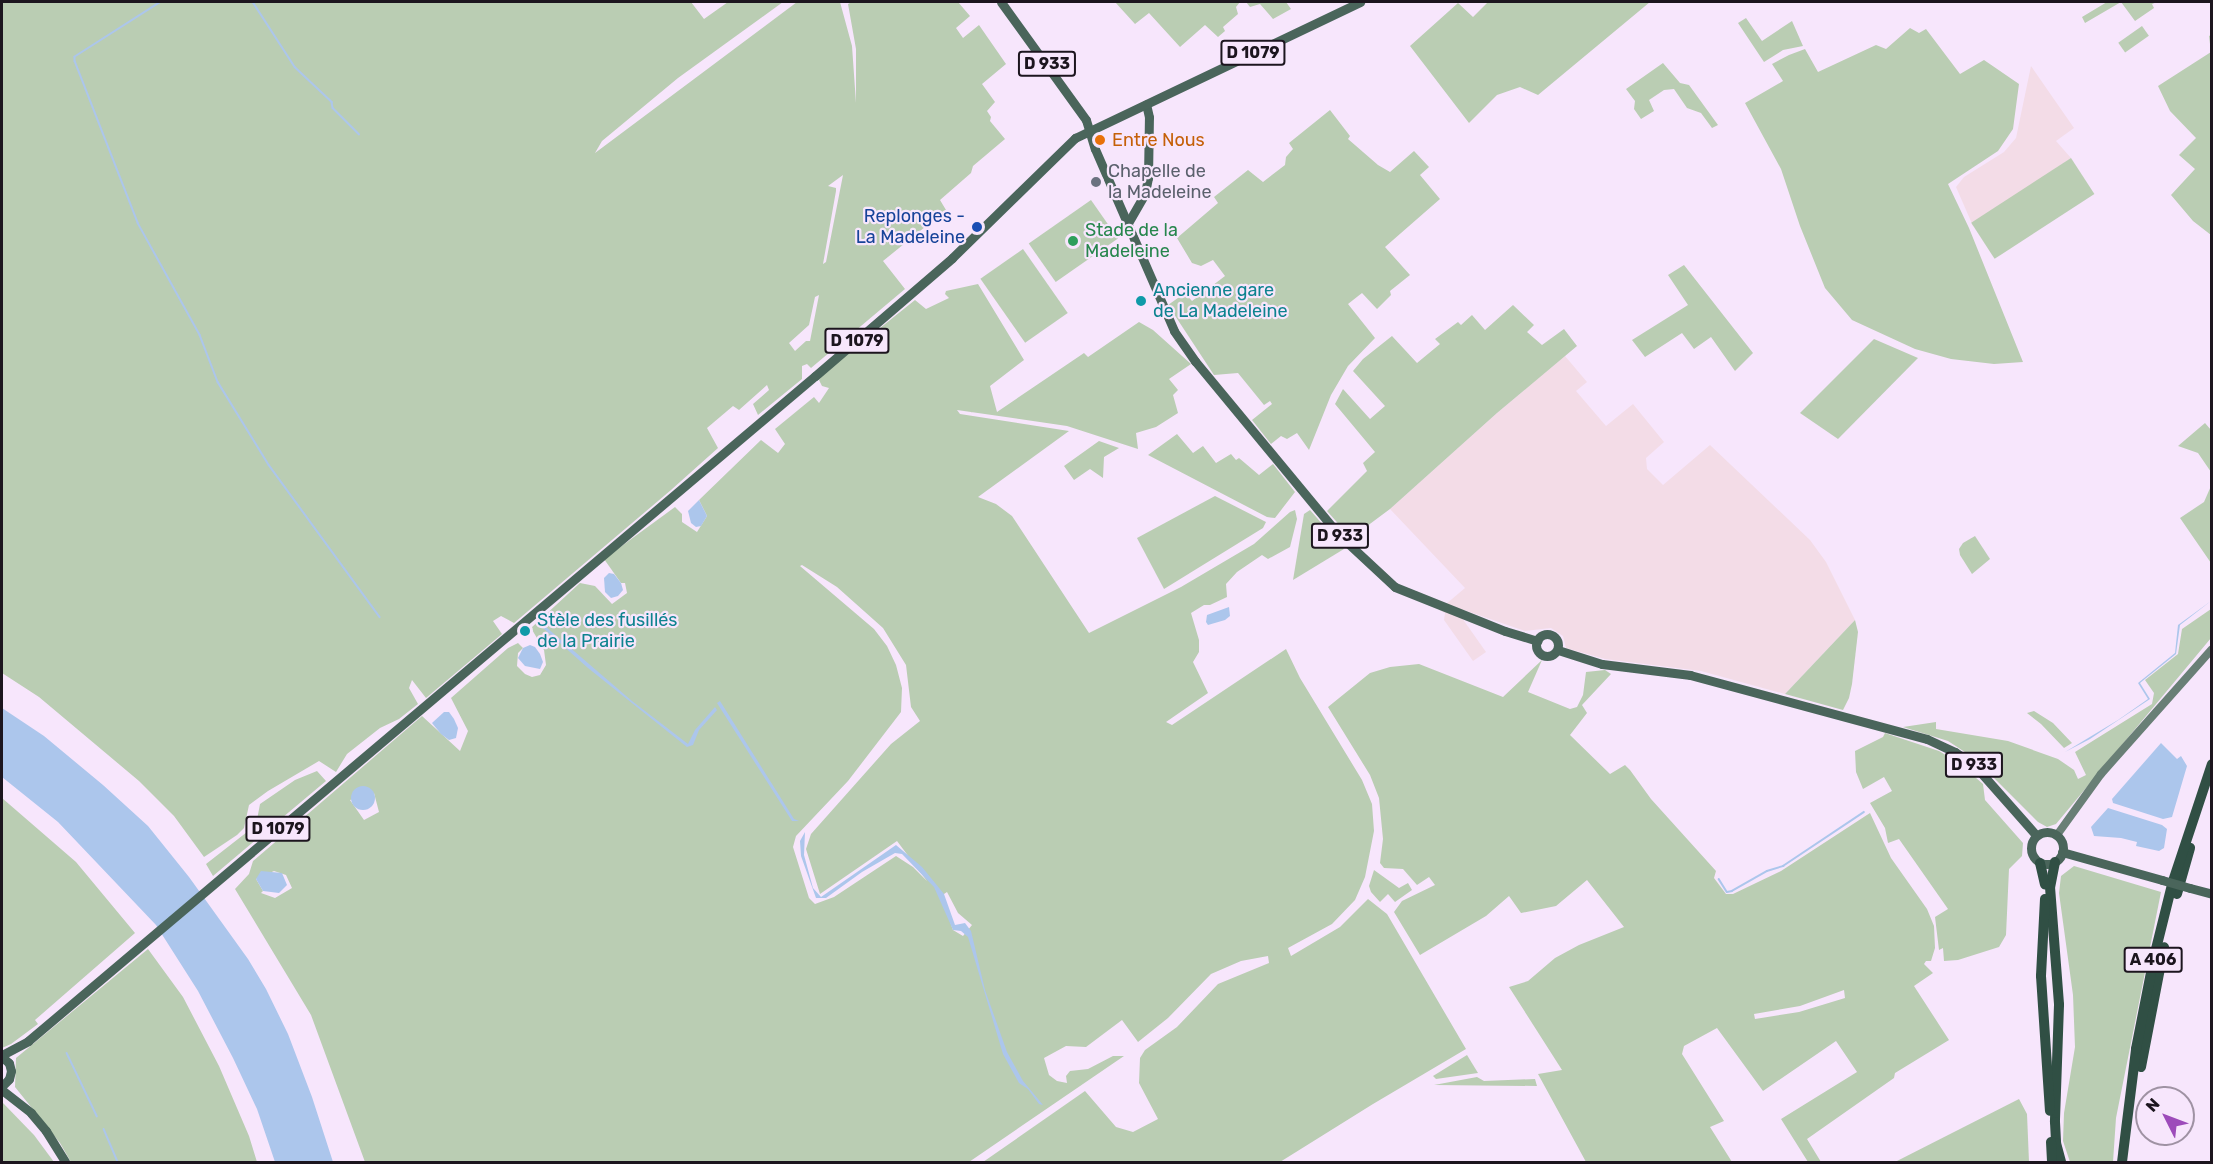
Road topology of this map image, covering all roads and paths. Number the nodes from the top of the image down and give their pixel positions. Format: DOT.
graph roads {
  1 [pos="1001,2"];
  2 [pos="1360,2"];
  3 [pos="1146,104"];
  4 [pos="1089,130"];
  5 [pos="1075,138"];
  6 [pos="1094,146"];
  7 [pos="1128,223"];
  8 [pos="1537,641"];
  9 [pos="2211,649"];
  10 [pos="1558,650"];
  11 [pos="2211,764"];
  12 [pos="2211,784"];
  13 [pos="2056,835"];
  14 [pos="2036,836"];
  15 [pos="2062,852"];
  16 [pos="2055,862"];
  17 [pos="2040,863"];
  18 [pos="2211,894"];
  19 [pos="28,1041"];
  20 [pos="2,1056"];
  21 [pos="10,1071"];
  22 [pos="2,1088"];
  23 [pos="24,1105"];
  24 [pos="65,1162"];
  25 [pos="2052,1162"];
  26 [pos="2061,1162"];
  27 [pos="2122,1162"];
  28 [pos="2129,1162"];
  1 -- 4 [label="main road, D 933"];
  2 -- 3 [label="main road, D 1079"];
  3 -- 4 [label="main road, D 1079"];
  3 -- 7 [label="main road"];
  4 -- 5 [label="main road, D 1079"];
  4 -- 6 [label="main road, D 933"];
  5 -- 6 [label="main road"];
  5 -- 19 [label="main road, D 1079"];
  6 -- 7 [label="main road, D 933"];
  7 -- 8 [label="main road, D 933"];
  8 -- 10 [label="main road"];
  8 -- 10 [label="main road"];
  9 -- 13 [label="main road"];
  10 -- 14 [label="main road, D 933"];
  11 -- 27 [label="highway, A 406"];
  12 -- 28 [label="highway, A 406"];
  13 -- 14 [label="main road"];
  13 -- 15 [label="main road"];
  14 -- 17 [label="main road"];
  15 -- 16 [label="main road"];
  15 -- 18 [label="main road, bridge"];
  16 -- 17 [label="main road"];
  16 -- 26 [label="highway"];
  17 -- 25 [label="highway"];
  19 -- 20 [label="main road, D 1079"];
  19 -- 21 [label="main road, D 1079"];
  20 -- 21 [label="main road"];
  21 -- 22 [label="main road"];
  21 -- 23 [label="main road"];
  22 -- 23 [label="main road"];
  23 -- 24 [label="main road"];
}
